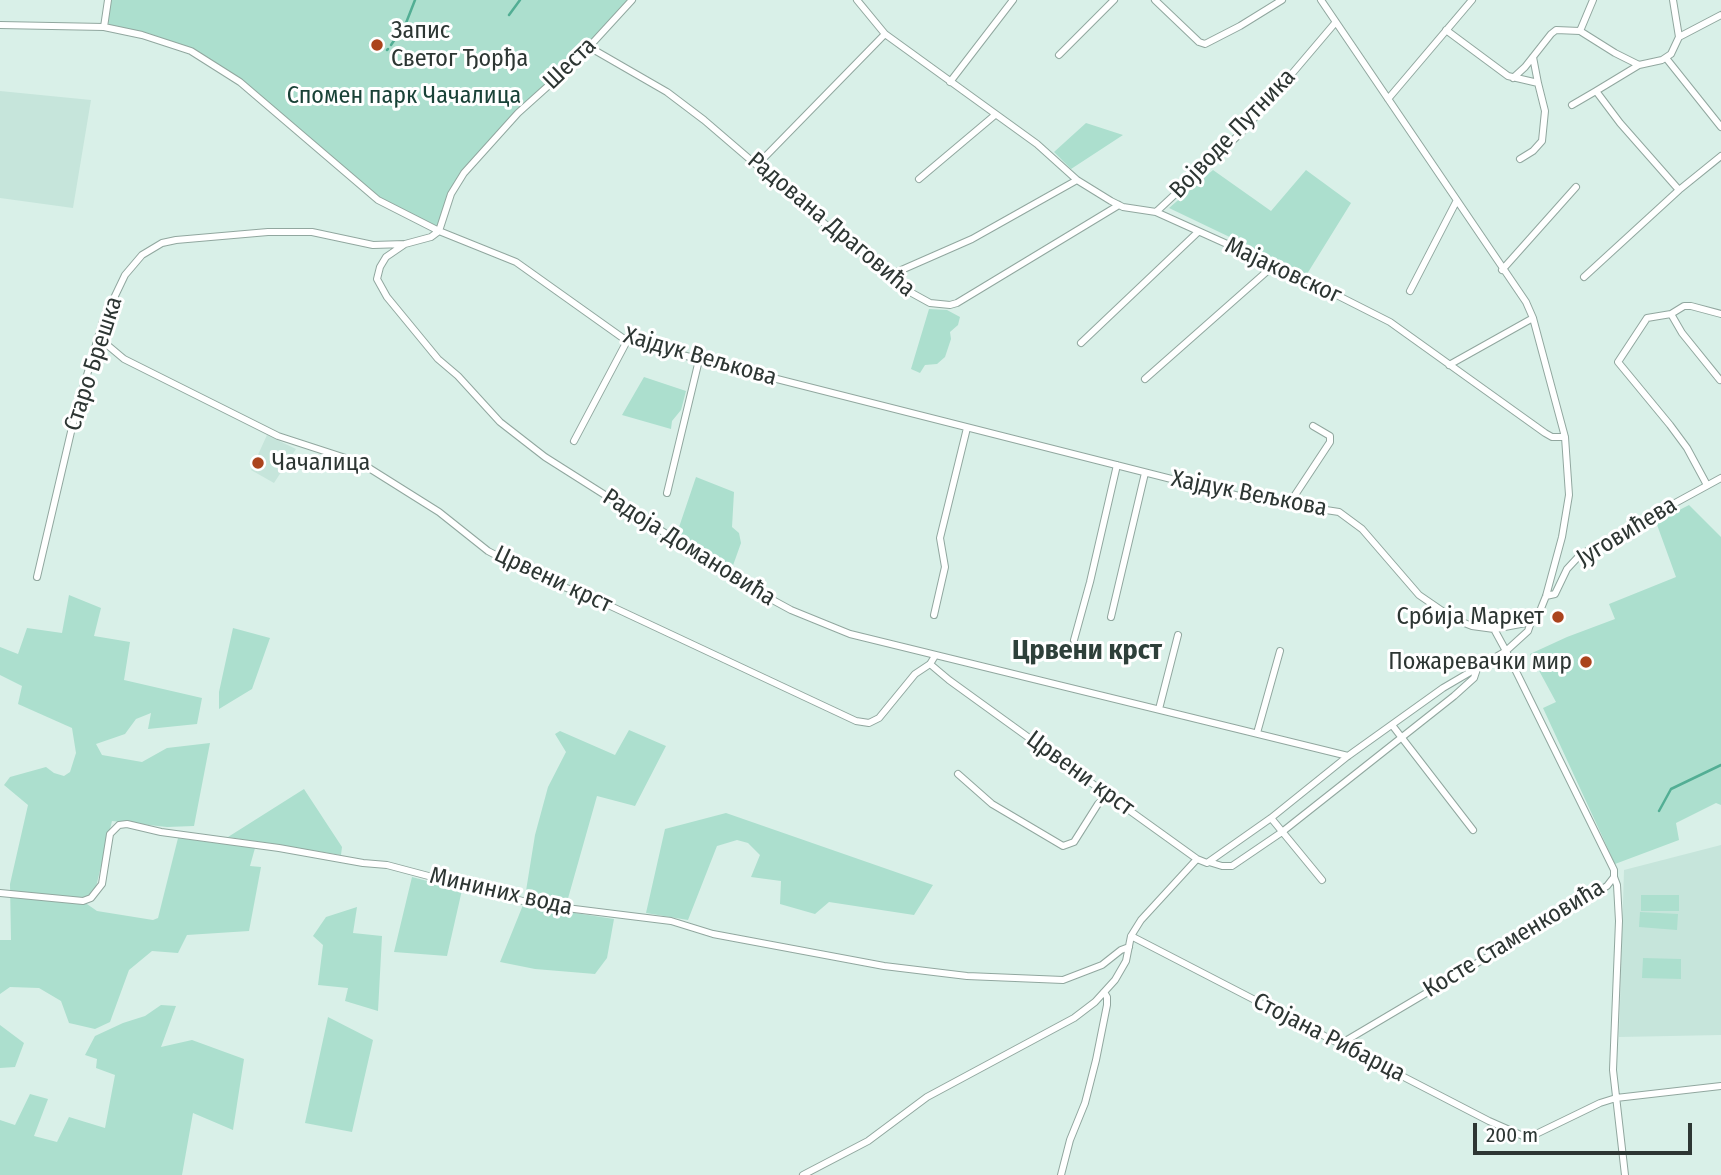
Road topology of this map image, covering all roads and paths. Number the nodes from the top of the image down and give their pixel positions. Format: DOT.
graph roads {
  1 [pos="108,0"];
  2 [pos="632,0"];
  3 [pos="857,0"];
  4 [pos="1114,0"];
  5 [pos="1155,0"];
  6 [pos="1321,0"];
  7 [pos="1472,0"];
  8 [pos="1593,0"];
  9 [pos="1673,0"];
  10 [pos="1011,1"];
  11 [pos="1277,1"];
  12 [pos="1721,15"];
  13 [pos="1335,23"];
  14 [pos="0,25"];
  15 [pos="104,27"];
  16 [pos="1446,30"];
  17 [pos="1580,31"];
  18 [pos="885,34"];
  19 [pos="1679,37"];
  20 [pos="589,47"];
  21 [pos="1059,55"];
  22 [pos="1533,57"];
  23 [pos="1666,58"];
  24 [pos="1639,65"];
  25 [pos="1513,78"];
  26 [pos="950,82"];
  27 [pos="1538,83"];
  28 [pos="1596,91"];
  29 [pos="1388,99"];
  30 [pos="1572,105"];
  31 [pos="995,115"];
  32 [pos="1721,127"];
  33 [pos="1721,156"];
  34 [pos="1520,159"];
  35 [pos="758,164"];
  36 [pos="919,179"];
  37 [pos="1077,180"];
  38 [pos="1576,187"];
  39 [pos="1679,190"];
  40 [pos="1456,202"];
  41 [pos="1119,205"];
  42 [pos="1156,212"];
  43 [pos="439,231"];
  44 [pos="1198,232"];
  45 [pos="405,244"];
  46 [pos="1273,266"];
  47 [pos="1502,270"];
  48 [pos="890,275"];
  49 [pos="1584,277"];
  50 [pos="1410,291"];
  51 [pos="1671,314"];
  52 [pos="1721,314"];
  53 [pos="1533,318"];
  54 [pos="99,338"];
  55 [pos="627,341"];
  56 [pos="1081,344"];
  57 [pos="699,360"];
  58 [pos="1449,365"];
  59 [pos="1145,379"];
  60 [pos="1720,380"];
  61 [pos="1313,426"];
  62 [pos="967,428"];
  63 [pos="1565,437"];
  64 [pos="574,441"];
  65 [pos="1117,466"];
  66 [pos="1145,473"];
  67 [pos="1721,478"];
  68 [pos="1707,485"];
  69 [pos="667,493"];
  70 [pos="1292,505"];
  71 [pos="37,578"];
  72 [pos="1546,596"];
  73 [pos="934,615"];
  74 [pos="1111,617"];
  75 [pos="1531,622"];
  76 [pos="1494,629"];
  77 [pos="1178,635"];
  78 [pos="1074,640"];
  79 [pos="1280,651"];
  80 [pos="1506,651"];
  81 [pos="935,656"];
  82 [pos="930,664"];
  83 [pos="1477,668"];
  84 [pos="1159,709"];
  85 [pos="1392,725"];
  86 [pos="1257,733"];
  87 [pos="1401,737"];
  88 [pos="1348,757"];
  89 [pos="958,774"];
  90 [pos="1108,795"];
  91 [pos="1271,818"];
  92 [pos="1473,830"];
  93 [pos="1282,832"];
  94 [pos="1198,859"];
  95 [pos="1209,862"];
  96 [pos="1614,877"];
  97 [pos="1322,880"];
  98 [pos="0,893"];
  99 [pos="1131,936"];
  100 [pos="1129,947"];
  101 [pos="1104,992"];
  102 [pos="1342,1044"];
  103 [pos="1721,1086"];
  104 [pos="1616,1098"];
  105 [pos="803,1175"];
  106 [pos="1061,1175"];
  107 [pos="1625,1175"];
  1 -- 15 [label="street"];
  2 -- 20 [label="street, Шеста"];
  3 -- 18 [label="street, Мајаковског"];
  4 -- 21 [label="street"];
  5 -- 11 [label="street"];
  6 -- 13 [label="street"];
  7 -- 16 [label="street"];
  8 -- 17 [label="street"];
  9 -- 19 [label="street"];
  10 -- 26 [label="street"];
  12 -- 19 [label="street"];
  13 -- 29 [label="street"];
  13 -- 42 [label="street, Војводе Путника"];
  14 -- 15 [label="street, Хајдук Вељкова"];
  15 -- 43 [label="street, Хајдук Вељкова"];
  16 -- 25 [label="street"];
  16 -- 29 [label="street"];
  17 -- 22 [label="street"];
  17 -- 24 [label="street"];
  18 -- 26 [label="street, Мајаковског"];
  18 -- 35 [label="street"];
  19 -- 23 [label="street"];
  20 -- 35 [label="street, Радована Драговића"];
  20 -- 43 [label="street, Шеста"];
  22 -- 25 [label="street"];
  22 -- 27 [label="street"];
  23 -- 24 [label="street"];
  23 -- 32 [label="street"];
  24 -- 28 [label="street"];
  25 -- 27 [label="street"];
  26 -- 31 [label="street, Мајаковског"];
  27 -- 34 [label="street"];
  28 -- 30 [label="street"];
  28 -- 39 [label="street"];
  29 -- 40 [label="street"];
  31 -- 36 [label="street"];
  31 -- 37 [label="street, Мајаковског"];
  33 -- 39 [label="street"];
  35 -- 48 [label="street, Радована Драговића"];
  37 -- 41 [label="street, Мајаковског"];
  37 -- 48 [label="street"];
  38 -- 47 [label="street"];
  39 -- 49 [label="street"];
  40 -- 47 [label="street"];
  40 -- 50 [label="street"];
  41 -- 42 [label="street, Мајаковског"];
  41 -- 48 [label="street, Радована Драговића"];
  42 -- 44 [label="street, Мајаковског"];
  43 -- 45 [label="street, Радоја Домановића"];
  43 -- 55 [label="street, Хајдук Вељкова"];
  44 -- 46 [label="street, Мајаковског"];
  44 -- 56 [label="street"];
  45 -- 54 [label="street, Старо Брешка"];
  45 -- 81 [label="street, Радоја Домановића"];
  46 -- 58 [label="street, Мајаковског"];
  46 -- 59 [label="street"];
  47 -- 53 [label="street"];
  51 -- 52 [label="street"];
  51 -- 60 [label="street"];
  51 -- 68 [label="street"];
  53 -- 58 [label="street"];
  53 -- 63 [label="street"];
  54 -- 71 [label="street, Старо Брешка"];
  54 -- 82 [label="street, Црвени крст"];
  55 -- 57 [label="street, Хајдук Вељкова"];
  55 -- 64 [label="street"];
  57 -- 62 [label="street, Хајдук Вељкова"];
  57 -- 69 [label="street"];
  58 -- 63 [label="street, Мајаковског"];
  61 -- 70 [label="street"];
  62 -- 65 [label="street, Хајдук Вељкова"];
  62 -- 73 [label="street"];
  63 -- 72 [label="street"];
  65 -- 66 [label="street, Хајдук Вељкова"];
  65 -- 78 [label="street"];
  66 -- 70 [label="street, Хајдук Вељкова"];
  66 -- 74 [label="street"];
  67 -- 68 [label="street, Југовићева"];
  68 -- 72 [label="street, Југовићева"];
  70 -- 76 [label="street, Хајдук Вељкова"];
  72 -- 75 [label="street"];
  75 -- 76 [label="street, Хајдук Вељкова"];
  75 -- 80 [label="street"];
  76 -- 80 [label="street, Косте Стаменковића"];
  77 -- 84 [label="street"];
  79 -- 86 [label="street"];
  80 -- 83 [label="street"];
  80 -- 96 [label="street, Косте Стаменковића"];
  81 -- 82 [label="street, Црвени крст"];
  81 -- 84 [label="street, Радоја Домановића"];
  82 -- 90 [label="street, Црвени крст"];
  83 -- 85 [label="street"];
  83 -- 87 [label="street"];
  84 -- 86 [label="street, Радоја Домановића"];
  85 -- 87 [label="street"];
  85 -- 88 [label="street"];
  86 -- 88 [label="street, Радоја Домановића"];
  87 -- 92 [label="street"];
  87 -- 93 [label="street"];
  88 -- 91 [label="street"];
  89 -- 90 [label="street"];
  90 -- 94 [label="street, Црвени крст"];
  91 -- 93 [label="street"];
  91 -- 95 [label="street"];
  93 -- 95 [label="street"];
  93 -- 97 [label="street"];
  94 -- 95 [label="street"];
  94 -- 99 [label="street"];
  96 -- 102 [label="street, Косте Стаменковића"];
  96 -- 104 [label="street"];
  98 -- 100 [label="street, Мининих вода"];
  99 -- 100 [label="street"];
  99 -- 102 [label="street, Стојана Рибарца"];
  100 -- 101 [label="street"];
  101 -- 105 [label="street"];
  101 -- 106 [label="street"];
  102 -- 104 [label="street, Стојана Рибарца"];
  103 -- 104 [label="street"];
  104 -- 107 [label="street"];
}
